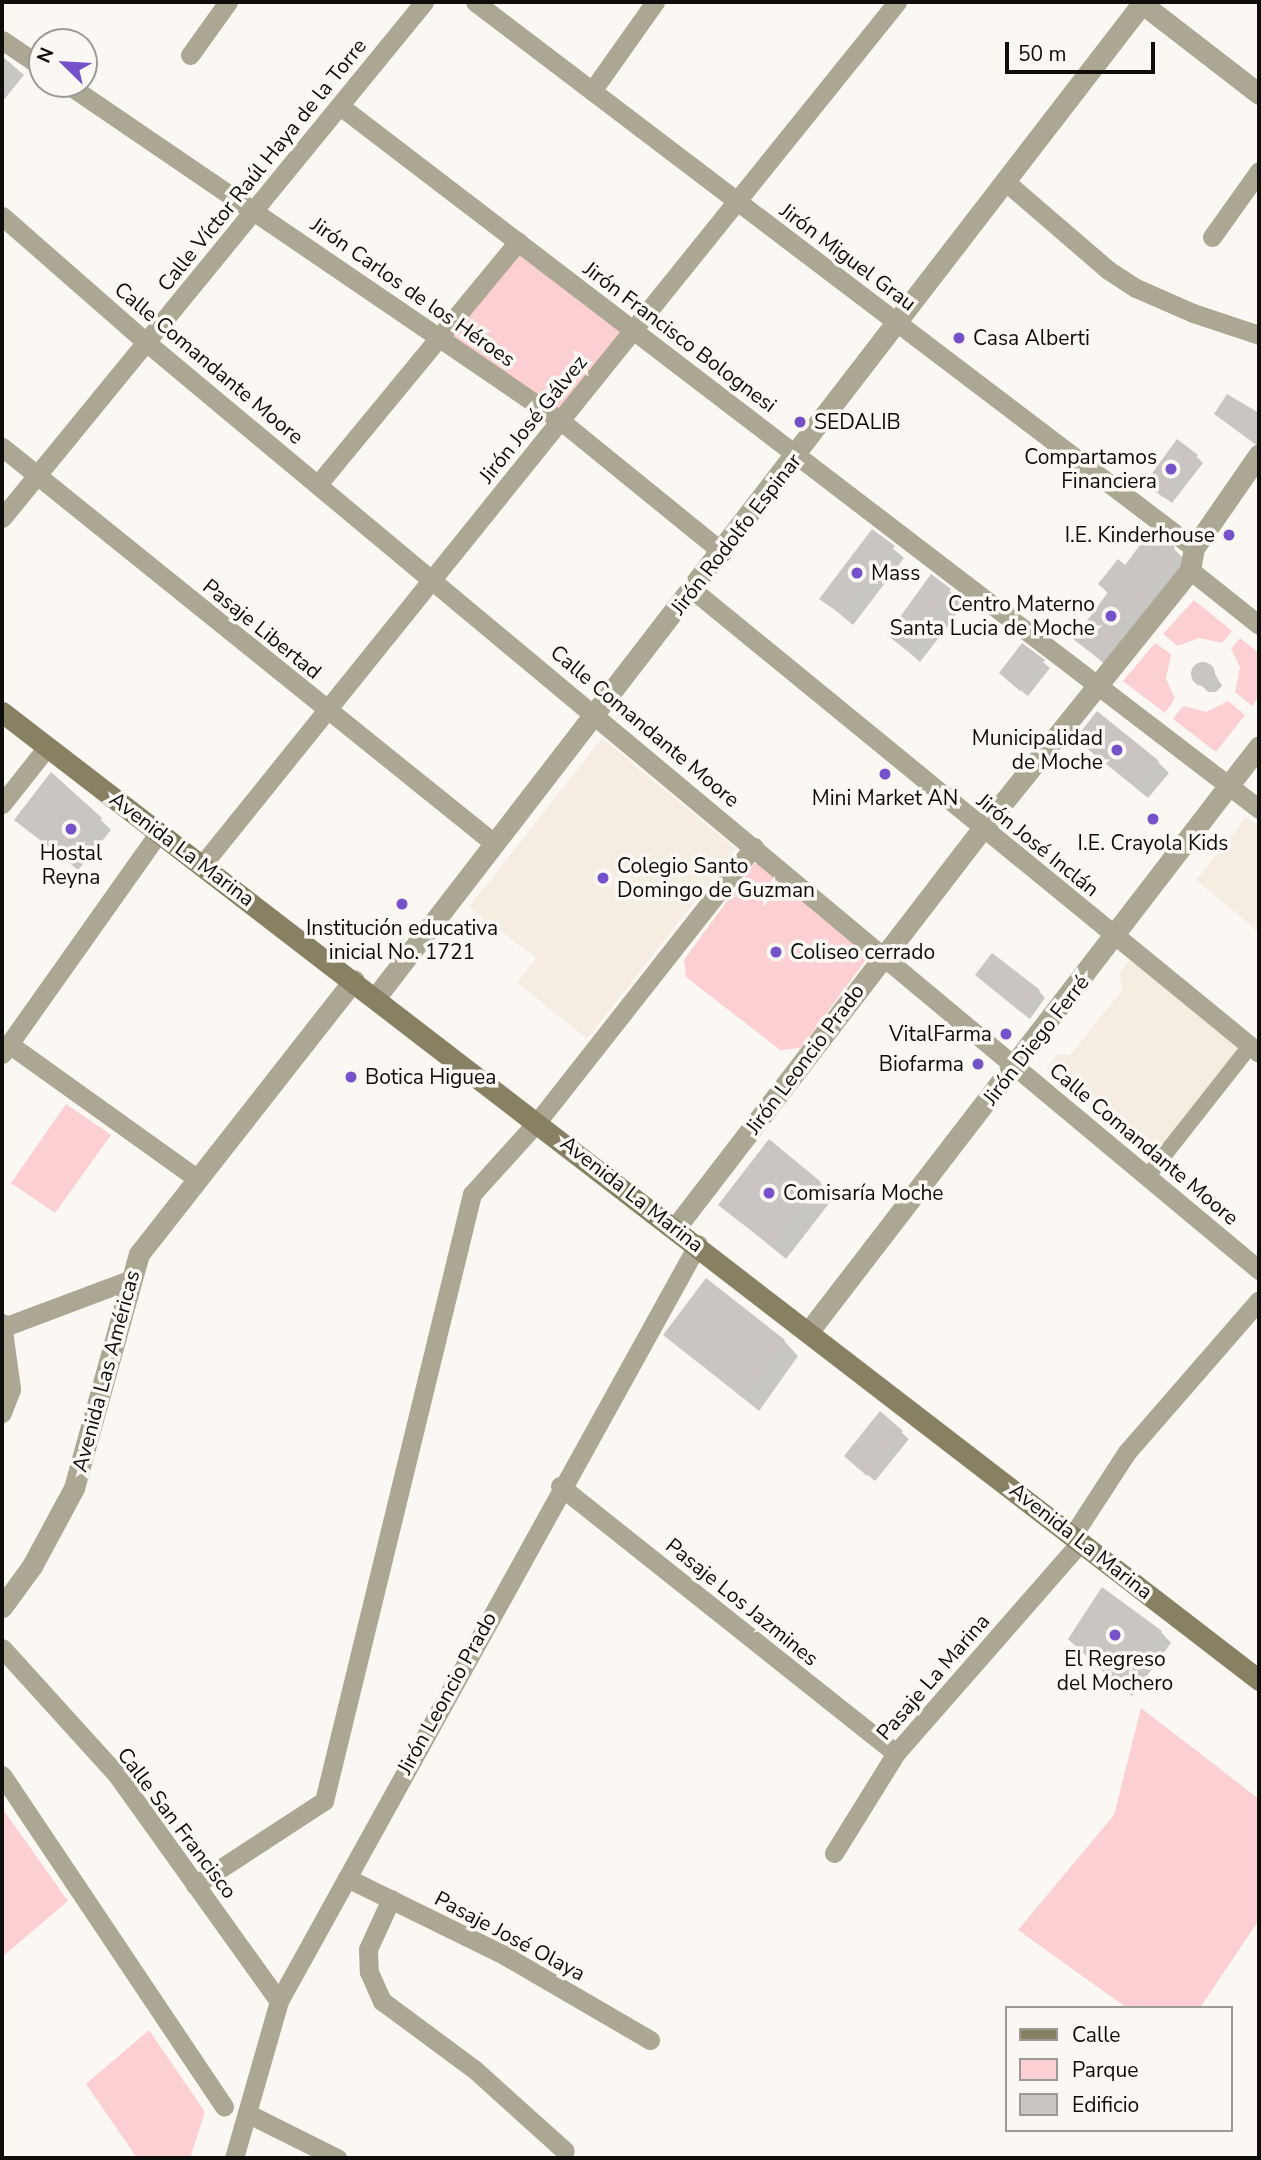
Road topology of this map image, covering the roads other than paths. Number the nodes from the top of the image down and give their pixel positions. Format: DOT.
graph roads {
  1 [pos="228,2"];
  2 [pos="424,2"];
  3 [pos="475,2"];
  4 [pos="655,2"];
  5 [pos="897,2"];
  6 [pos="1142,2"];
  7 [pos="2,40"];
  8 [pos="190,55"];
  9 [pos="28,58"];
  10 [pos="592,91"];
  11 [pos="1259,94"];
  12 [pos="88,98"];
  13 [pos="340,106"];
  14 [pos="1259,171"];
  15 [pos="1014,190"];
  16 [pos="737,201"];
  17 [pos="254,210"];
  18 [pos="2,216"];
  19 [pos="1212,237"];
  20 [pos="518,242"];
  21 [pos="897,322"];
  22 [pos="633,330"];
  23 [pos="1259,335"];
  24 [pos="440,340"];
  25 [pos="146,342"];
  26 [pos="561,421"];
  27 [pos="2,447"];
  28 [pos="1259,454"];
  29 [pos="797,456"];
  30 [pos="37,476"];
  31 [pos="319,483"];
  32 [pos="2,518"];
  33 [pos="1194,548"];
  34 [pos="722,552"];
  35 [pos="1190,570"];
  36 [pos="434,579"];
  37 [pos="693,590"];
  38 [pos="1259,625"];
  39 [pos="1098,685"];
  40 [pos="327,711"];
  41 [pos="2,712"];
  42 [pos="596,715"];
  43 [pos="1259,746"];
  44 [pos="47,747"];
  45 [pos="1230,786"];
  46 [pos="2,804"];
  47 [pos="1259,809"];
  48 [pos="982,828"];
  49 [pos="159,832"];
  50 [pos="495,844"];
  51 [pos="754,847"];
  52 [pos="202,864"];
  53 [pos="1115,938"];
  54 [pos="884,956"];
  55 [pos="354,980"];
  56 [pos="376,997"];
  57 [pos="5,1049"];
  58 [pos="1255,1050"];
  59 [pos="1015,1066"];
  60 [pos="538,1121"];
  61 [pos="195,1177"];
  62 [pos="1147,1177"];
  63 [pos="676,1227"];
  64 [pos="698,1244"];
  65 [pos="1259,1270"];
  66 [pos="129,1280"];
  67 [pos="1259,1300"];
  68 [pos="3,1325"];
  69 [pos="809,1331"];
  70 [pos="2,1413"];
  71 [pos="560,1486"];
  72 [pos="1077,1538"];
  73 [pos="2,1607"];
  74 [pos="2,1648"];
  75 [pos="1259,1680"];
  76 [pos="896,1753"];
  77 [pos="2,1775"];
  78 [pos="834,1853"];
  79 [pos="347,1878"];
  80 [pos="195,1885"];
  81 [pos="391,1899"];
  82 [pos="279,2001"];
  83 [pos="649,2040"];
  84 [pos="224,2106"];
  85 [pos="247,2113"];
  86 [pos="565,2151"];
  87 [pos="326,2155"];
  88 [pos="234,2158"];
  1 -- 8 [label="street"];
  2 -- 13 [label="street, Calle Víctor Raúl Haya de la Torre"];
  3 -- 10 [label="street, Jirón Miguel Grau"];
  4 -- 10 [label="street"];
  5 -- 16 [label="street, Jirón José Gálvez"];
  6 -- 11 [label="street"];
  6 -- 15 [label="street, Jirón Rodolfo Espinar"];
  7 -- 9 [label="street"];
  10 -- 16 [label="street, Jirón Miguel Grau"];
  12 -- 17 [label="street, Jirón Carlos de los Héroes"];
  13 -- 17 [label="street, Calle Víctor Raúl Haya de la Torre"];
  13 -- 20 [label="street, Jirón Francisco Bolognesi"];
  14 -- 19 [label="street"];
  15 -- 21 [label="street, Jirón Rodolfo Espinar"];
  15 -- 23 [label="street"];
  16 -- 21 [label="street, Jirón Miguel Grau"];
  16 -- 22 [label="street, Jirón José Gálvez"];
  17 -- 24 [label="street, Jirón Carlos de los Héroes"];
  17 -- 25 [label="street, Calle Víctor Raúl Haya de la Torre"];
  18 -- 25 [label="street, Calle Comandante Moore"];
  20 -- 22 [label="street, Jirón Francisco Bolognesi"];
  20 -- 24 [label="street"];
  21 -- 29 [label="street, Jirón Rodolfo Espinar"];
  21 -- 33 [label="street, Jirón Miguel Grau"];
  22 -- 26 [label="street, Jirón José Gálvez"];
  22 -- 29 [label="street, Jirón Francisco Bolognesi"];
  24 -- 26 [label="street, Jirón Carlos de los Héroes"];
  24 -- 31 [label="street"];
  25 -- 30 [label="street, Calle Víctor Raúl Haya de la Torre"];
  25 -- 31 [label="street, Calle Comandante Moore"];
  26 -- 34 [label="street, Jirón Carlos de los Héroes"];
  26 -- 36 [label="street, Jirón José Gálvez"];
  27 -- 30 [label="street, Pasaje Libertad"];
  28 -- 33 [label="street, Jirón Leoncio Prado"];
  29 -- 34 [label="street, Jirón Rodolfo Espinar"];
  29 -- 39 [label="street, Jirón Francisco Bolognesi"];
  30 -- 32 [label="street, Calle Víctor Raúl Haya de la Torre"];
  30 -- 40 [label="street, Pasaje Libertad"];
  31 -- 36 [label="street, Calle Comandante Moore"];
  33 -- 35 [label="street, Jirón Leoncio Prado"];
  34 -- 37 [label="street, Jirón Rodolfo Espinar"];
  35 -- 38 [label="street"];
  35 -- 39 [label="street, Jirón Leoncio Prado"];
  36 -- 40 [label="street, Jirón José Gálvez"];
  36 -- 42 [label="street, Calle Comandante Moore"];
  37 -- 42 [label="street, Jirón Rodolfo Espinar"];
  37 -- 48 [label="street, Jirón José Inclán"];
  39 -- 45 [label="street, Jirón Francisco Bolognesi"];
  39 -- 48 [label="street, Jirón Leoncio Prado"];
  40 -- 50 [label="street, Pasaje Libertad"];
  40 -- 52 [label="street, Jirón José Gálvez"];
  41 -- 44 [label="main road, Avenida La Marina"];
  42 -- 50 [label="street, Jirón Rodolfo Espinar"];
  42 -- 51 [label="street, Calle Comandante Moore"];
  43 -- 45 [label="street, Jirón Diego Ferré"];
  44 -- 46 [label="street"];
  44 -- 49 [label="main road, Avenida La Marina"];
  45 -- 47 [label="street, Jirón Francisco Bolognesi"];
  45 -- 53 [label="street, Jirón Diego Ferré"];
  48 -- 53 [label="street, Jirón José Inclán"];
  48 -- 54 [label="street, Jirón Leoncio Prado"];
  49 -- 52 [label="main road, Avenida La Marina"];
  49 -- 57 [label="street"];
  50 -- 56 [label="street, Jirón Rodolfo Espinar"];
  51 -- 54 [label="street, Calle Comandante Moore"];
  51 -- 60 [label="street"];
  52 -- 55 [label="main road, Avenida La Marina"];
  53 -- 58 [label="street, Jirón José Inclán"];
  53 -- 59 [label="street, Jirón Diego Ferré"];
  54 -- 59 [label="street, Calle Comandante Moore"];
  54 -- 63 [label="street, Jirón Leoncio Prado"];
  55 -- 56 [label="main road, Avenida La Marina"];
  55 -- 61 [label="street, Avenida Las Américas"];
  56 -- 60 [label="main road, Avenida La Marina"];
  57 -- 61 [label="street"];
  58 -- 62 [label="street"];
  59 -- 62 [label="street, Calle Comandante Moore"];
  59 -- 69 [label="street, Jirón Diego Ferré"];
  60 -- 63 [label="main road, Avenida La Marina"];
  60 -- 80 [label="street"];
  61 -- 66 [label="street, Avenida Las Américas"];
  62 -- 65 [label="street, Calle Comandante Moore"];
  63 -- 64 [label="main road, Avenida La Marina"];
  64 -- 69 [label="main road, Avenida La Marina"];
  64 -- 71 [label="street, Jirón Leoncio Prado"];
  66 -- 68 [label="street"];
  66 -- 73 [label="street, Avenida Las Américas"];
  67 -- 72 [label="street, Pasaje La Marina"];
  68 -- 70 [label="street"];
  69 -- 72 [label="main road, Avenida La Marina"];
  71 -- 76 [label="street, Pasaje Los Jazmines"];
  71 -- 79 [label="street, Jirón Leoncio Prado"];
  72 -- 75 [label="main road, Avenida La Marina"];
  72 -- 76 [label="street, Pasaje La Marina"];
  74 -- 80 [label="street, Calle San Francisco"];
  76 -- 78 [label="street, Pasaje La Marina"];
  77 -- 84 [label="street"];
  79 -- 81 [label="street, Pasaje José Olaya"];
  79 -- 82 [label="street, Jirón Leoncio Prado"];
  80 -- 82 [label="street, Calle San Francisco"];
  81 -- 83 [label="street, Pasaje José Olaya"];
  81 -- 86 [label="street"];
  82 -- 85 [label="street, Jirón Leoncio Prado"];
  85 -- 87 [label="street"];
  85 -- 88 [label="street, Jirón Leoncio Prado"];
}
